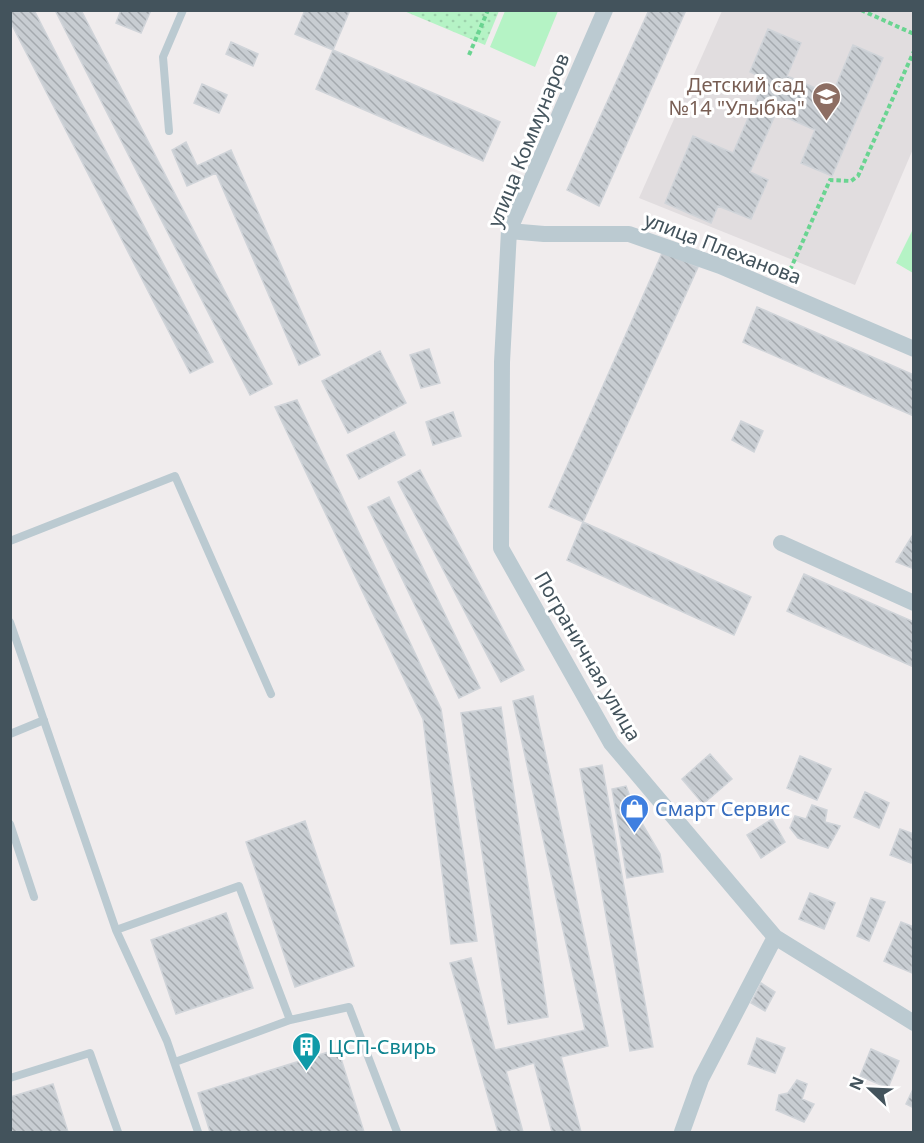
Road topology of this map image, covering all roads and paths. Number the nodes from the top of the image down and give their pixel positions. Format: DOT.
graph roads {
  1 [pos="183,10"];
  2 [pos="488,10"];
  3 [pos="605,10"];
  4 [pos="861,10"];
  5 [pos="914,34"];
  6 [pos="914,51"];
  7 [pos="469,55"];
  8 [pos="169,131"];
  9 [pos="509,231"];
  10 [pos="782,292"];
  11 [pos="914,349"];
  12 [pos="502,362"];
  13 [pos="10,541"];
  14 [pos="781,543"];
  15 [pos="914,603"];
  16 [pos="10,622"];
  17 [pos="271,694"];
  18 [pos="44,720"];
  19 [pos="10,734"];
  20 [pos="10,824"];
  21 [pos="34,897"];
  22 [pos="116,930"];
  23 [pos="775,937"];
  24 [pos="290,1020"];
  25 [pos="914,1023"];
  26 [pos="175,1062"];
  27 [pos="10,1078"];
  28 [pos="118,1132"];
  29 [pos="198,1132"];
  30 [pos="397,1132"];
  31 [pos="682,1132"];
  1 -- 8 [label="lane"];
  2 -- 7 [label="path"];
  3 -- 9 [label="street, улица Коммунаров"];
  4 -- 5 [label="path"];
  6 -- 10 [label="path"];
  9 -- 10 [label="street, улица Плеханова"];
  9 -- 12 [label="street, улица Коммунаров"];
  10 -- 11 [label="street, улица Плеханова"];
  12 -- 23 [label="street, Пограничная улица"];
  13 -- 17 [label="lane"];
  14 -- 15 [label="street"];
  16 -- 18 [label="lane"];
  18 -- 19 [label="lane"];
  18 -- 22 [label="lane"];
  20 -- 21 [label="lane"];
  22 -- 24 [label="lane"];
  22 -- 26 [label="lane"];
  23 -- 25 [label="street, Пограничная улица"];
  23 -- 31 [label="street"];
  24 -- 26 [label="lane"];
  24 -- 30 [label="lane"];
  26 -- 29 [label="lane"];
  27 -- 28 [label="lane"];
}
